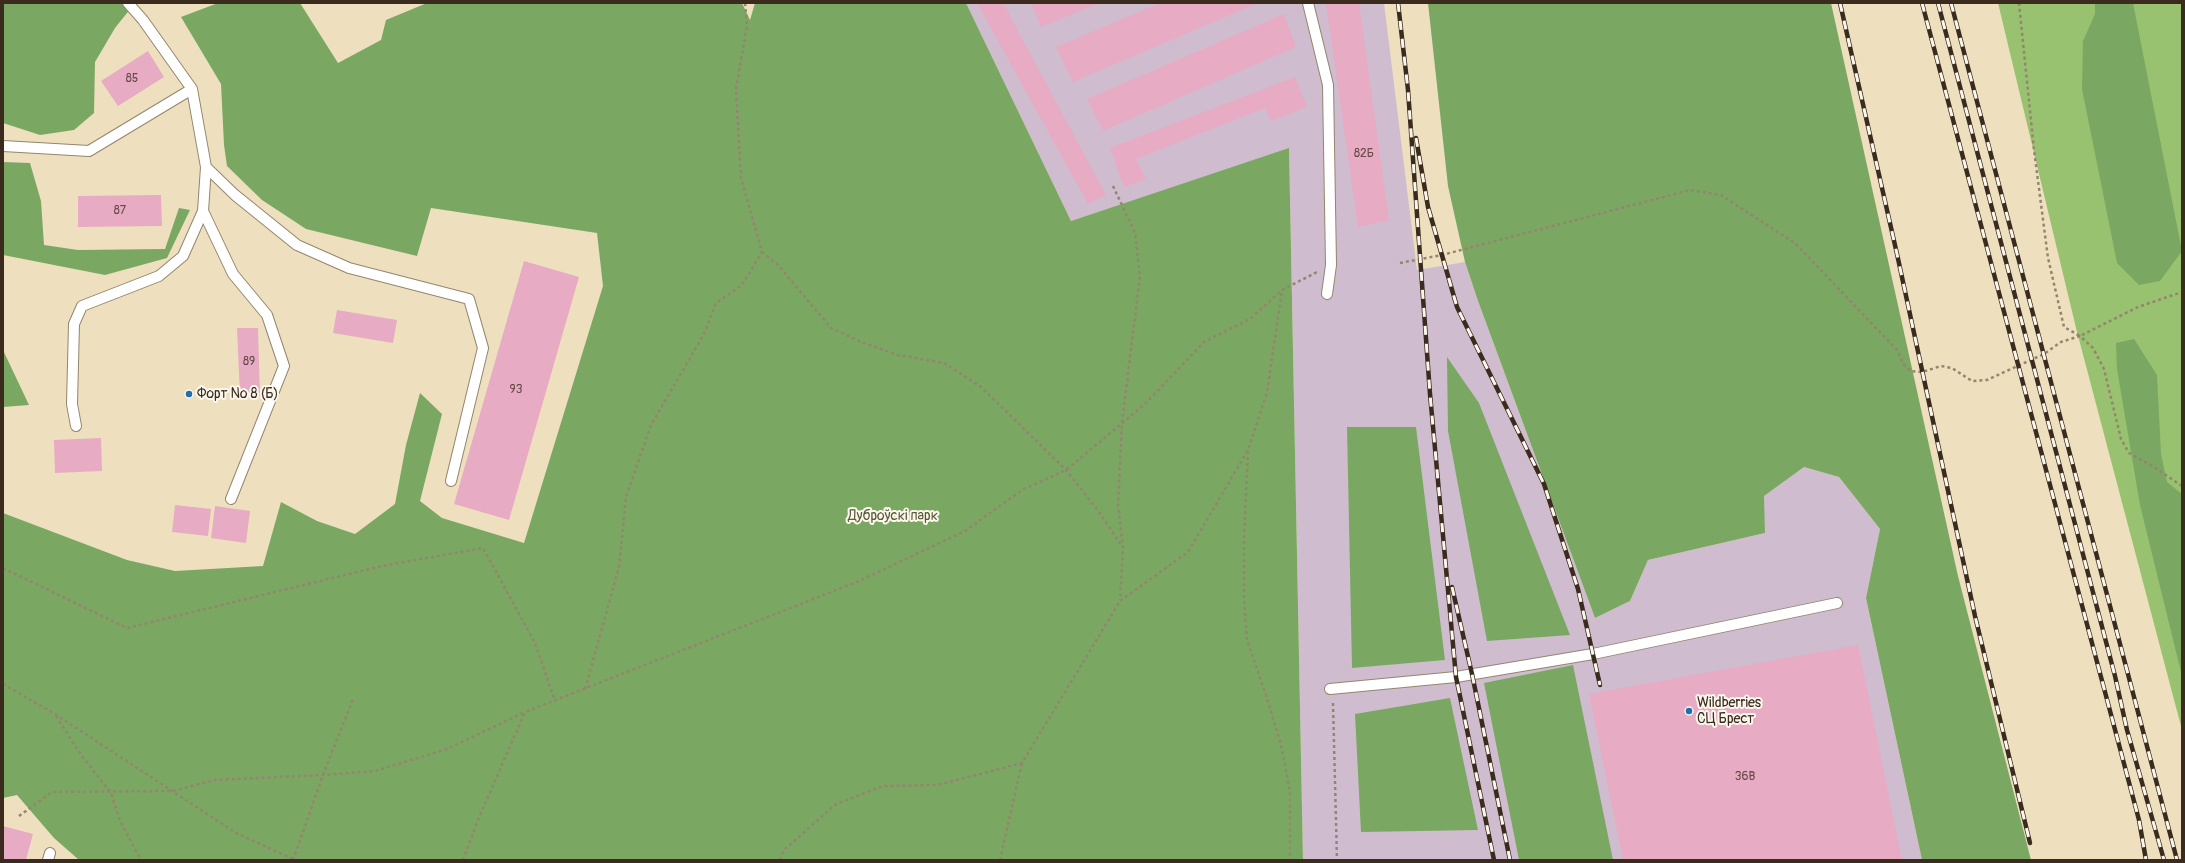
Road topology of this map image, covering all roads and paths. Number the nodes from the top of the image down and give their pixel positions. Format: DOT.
graph roads {
  1 [pos="128,3"];
  2 [pos="745,3"];
  3 [pos="1308,3"];
  4 [pos="2019,3"];
  5 [pos="192,89"];
  6 [pos="3,146"];
  7 [pos="206,167"];
  8 [pos="1113,186"];
  9 [pos="203,211"];
  10 [pos="762,252"];
  11 [pos="1400,263"];
  12 [pos="1330,265"];
  13 [pos="1282,290"];
  14 [pos="2182,292"];
  15 [pos="1327,294"];
  16 [pos="2080,336"];
  17 [pos="1122,423"];
  18 [pos="76,426"];
  19 [pos="1248,450"];
  20 [pos="1066,470"];
  21 [pos="451,481"];
  22 [pos="2182,486"];
  23 [pos="231,499"];
  24 [pos="1123,548"];
  25 [pos="3,568"];
  26 [pos="1120,601"];
  27 [pos="1836,603"];
  28 [pos="3,684"];
  29 [pos="585,689"];
  30 [pos="1332,689"];
  31 [pos="354,699"];
  32 [pos="555,701"];
  33 [pos="525,712"];
  34 [pos="55,714"];
  35 [pos="1022,763"];
  36 [pos="323,775"];
  37 [pos="173,790"];
  38 [pos="111,793"];
  39 [pos="19,816"];
  40 [pos="141,860"];
  41 [pos="294,860"];
  42 [pos="463,860"];
  43 [pos="780,860"];
  44 [pos="1000,860"];
  45 [pos="1290,860"];
  46 [pos="1337,860"];
  1 -- 5 [label="lane"];
  2 -- 10 [label="path"];
  3 -- 12 [label="lane"];
  4 -- 16 [label="path"];
  5 -- 6 [label="lane"];
  5 -- 7 [label="lane"];
  7 -- 9 [label="lane"];
  7 -- 21 [label="lane"];
  8 -- 17 [label="path"];
  9 -- 18 [label="lane"];
  9 -- 23 [label="lane"];
  10 -- 20 [label="path"];
  10 -- 29 [label="path"];
  11 -- 16 [label="path"];
  12 -- 13 [label="path"];
  12 -- 15 [label="lane"];
  13 -- 17 [label="path"];
  13 -- 19 [label="path"];
  14 -- 16 [label="path"];
  16 -- 22 [label="path"];
  17 -- 20 [label="path"];
  17 -- 24 [label="path"];
  19 -- 26 [label="path"];
  19 -- 45 [label="path"];
  20 -- 24 [label="path"];
  20 -- 29 [label="path"];
  24 -- 26 [label="path"];
  25 -- 32 [label="path"];
  26 -- 35 [label="path"];
  27 -- 30 [label="lane"];
  28 -- 34 [label="path"];
  29 -- 32 [label="path"];
  30 -- 46 [label="path"];
  31 -- 36 [label="path"];
  32 -- 33 [label="path"];
  33 -- 36 [label="path"];
  33 -- 42 [label="path"];
  34 -- 37 [label="path"];
  34 -- 38 [label="path"];
  35 -- 43 [label="path"];
  35 -- 44 [label="path"];
  36 -- 37 [label="path"];
  36 -- 41 [label="path"];
  37 -- 38 [label="path"];
  37 -- 41 [label="path"];
  38 -- 39 [label="path"];
  38 -- 40 [label="path"];
}
